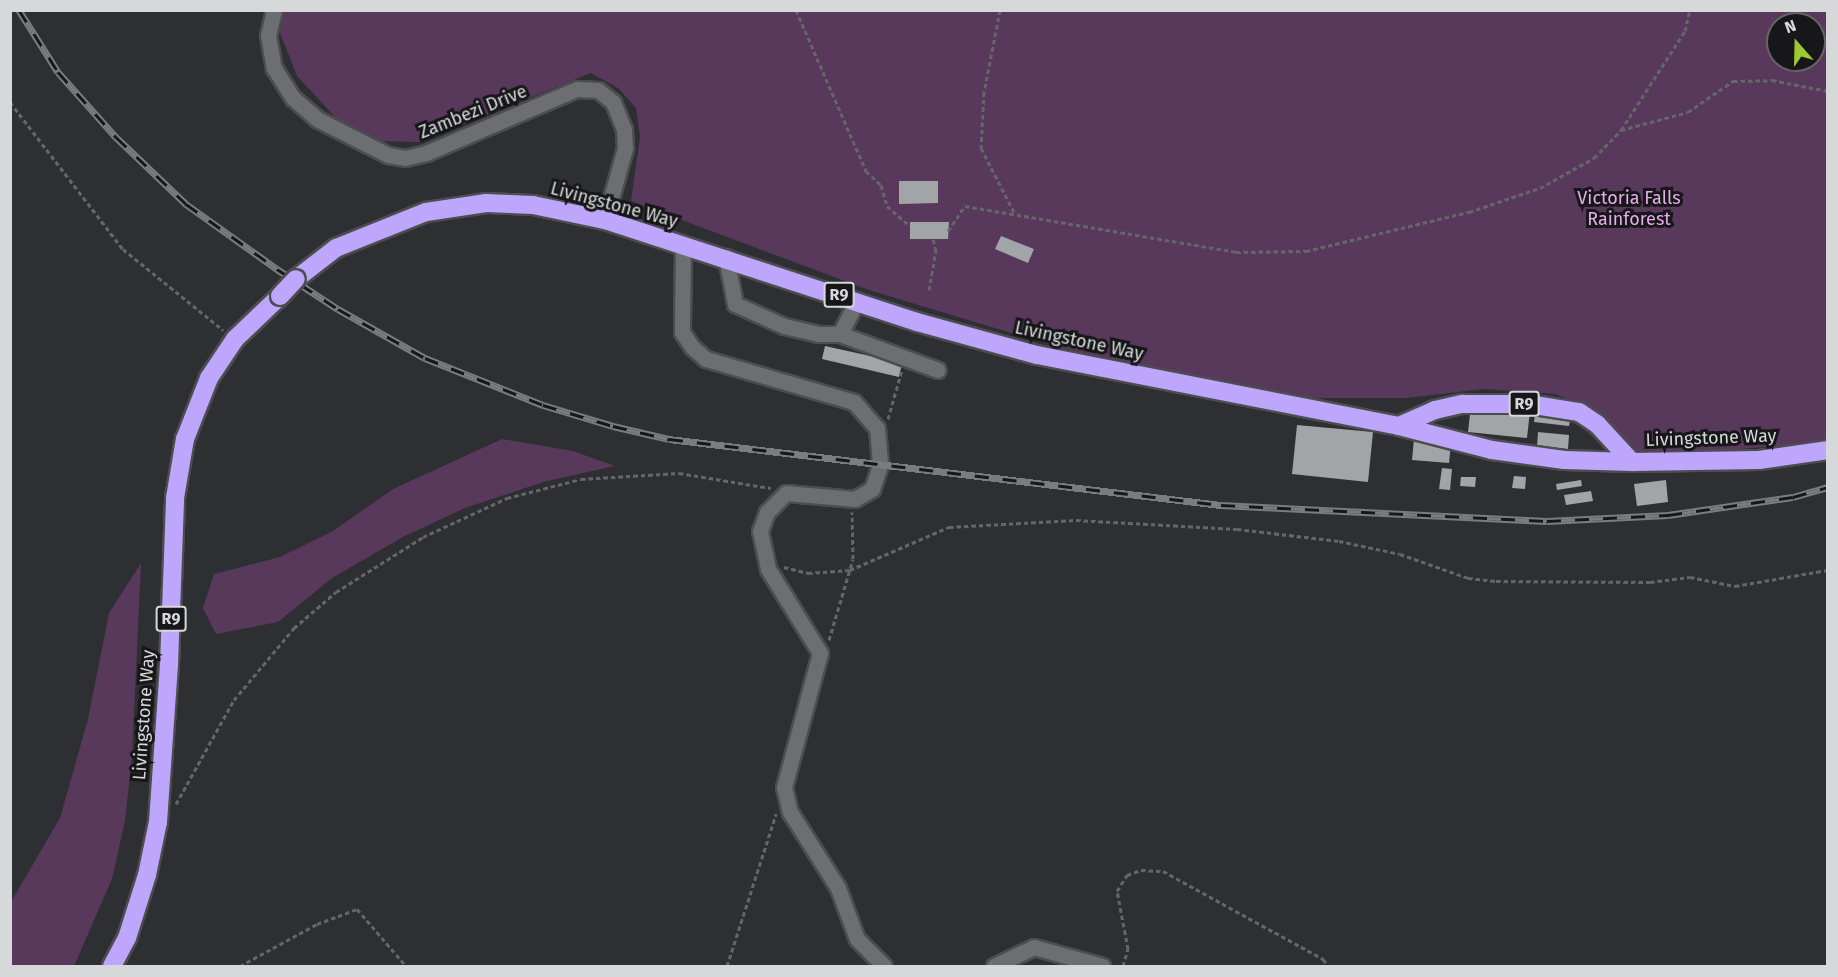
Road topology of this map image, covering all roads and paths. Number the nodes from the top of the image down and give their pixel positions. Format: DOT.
graph roads {
  1 [pos="274,10"];
  2 [pos="796,10"];
  3 [pos="1000,10"];
  4 [pos="1690,10"];
  5 [pos="1827,91"];
  6 [pos="10,102"];
  7 [pos="1621,130"];
  8 [pos="1014,212"];
  9 [pos="605,220"];
  10 [pos="910,226"];
  11 [pos="948,231"];
  12 [pos="933,239"];
  13 [pos="683,245"];
  14 [pos="726,257"];
  15 [pos="929,290"];
  16 [pos="857,301"];
  17 [pos="840,334"];
  18 [pos="235,339"];
  19 [pos="907,357"];
  20 [pos="938,370"];
  21 [pos="1399,426"];
  22 [pos="880,446"];
  23 [pos="1827,450"];
  24 [pos="1632,462"];
  25 [pos="786,493"];
  26 [pos="855,499"];
  27 [pos="762,549"];
  28 [pos="850,570"];
  29 [pos="1827,570"];
  30 [pos="820,653"];
  31 [pos="784,786"];
  32 [pos="158,822"];
  33 [pos="112,966"];
  34 [pos="240,966"];
  35 [pos="406,966"];
  36 [pos="727,966"];
  37 [pos="884,966"];
  38 [pos="993,966"];
  39 [pos="1102,966"];
  40 [pos="1123,966"];
  41 [pos="1328,966"];
  1 -- 9 [label="street, Zambezi Drive"];
  2 -- 10 [label="path"];
  3 -- 8 [label="path"];
  4 -- 7 [label="path"];
  5 -- 7 [label="path"];
  6 -- 18 [label="path"];
  7 -- 8 [label="path"];
  8 -- 11 [label="path"];
  9 -- 13 [label="highway, Livingstone Way / R9"];
  9 -- 18 [label="highway, Livingstone Way / R9, bridge"];
  12 -- 15 [label="path"];
  13 -- 14 [label="highway, Livingstone Way / R9"];
  13 -- 22 [label="street"];
  14 -- 16 [label="highway, Livingstone Way / R9"];
  14 -- 17 [label="street"];
  16 -- 17 [label="street"];
  16 -- 21 [label="highway, Livingstone Way / R9"];
  17 -- 19 [label="street"];
  18 -- 32 [label="highway, Livingstone Way / R9"];
  19 -- 20 [label="street"];
  19 -- 22 [label="path"];
  21 -- 24 [label="highway, Livingstone Way / R9"];
  21 -- 24 [label="highway, Livingstone Way / R9"];
  22 -- 26 [label="street"];
  23 -- 24 [label="highway, Livingstone Way / R9"];
  25 -- 26 [label="street"];
  25 -- 27 [label="street"];
  25 -- 32 [label="path"];
  26 -- 28 [label="path"];
  27 -- 28 [label="path"];
  27 -- 30 [label="street"];
  28 -- 29 [label="path"];
  28 -- 30 [label="path"];
  30 -- 31 [label="street"];
  31 -- 36 [label="path"];
  31 -- 37 [label="street"];
  32 -- 33 [label="highway, Livingstone Way / R9"];
  34 -- 35 [label="path"];
  38 -- 39 [label="street"];
  40 -- 41 [label="path"];
}
